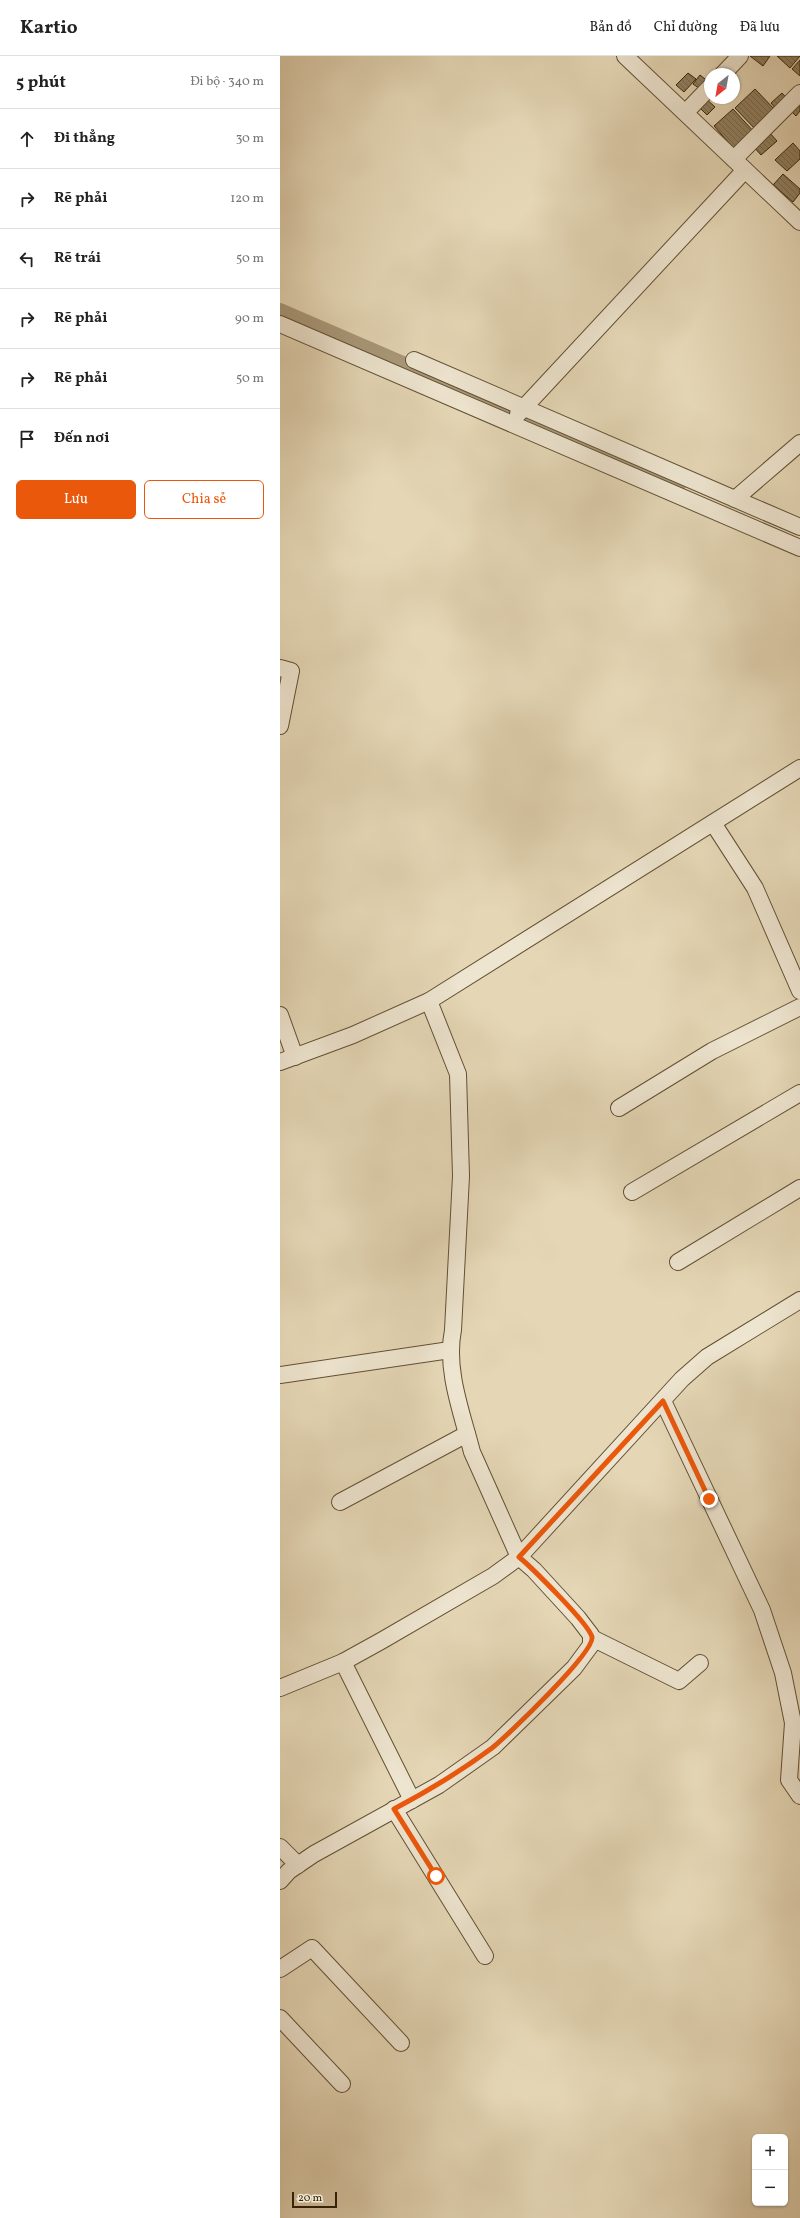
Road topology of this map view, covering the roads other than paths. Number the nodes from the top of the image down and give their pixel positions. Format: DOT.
graph roads {
  1 [pos="624,56"];
  2 [pos="740,56"];
  3 [pos="729,68"];
  4 [pos="704,93"];
  5 [pos="800,93"];
  6 [pos="686,112"];
  7 [pos="739,164"];
  8 [pos="800,222"];
  9 [pos="280,324"];
  10 [pos="414,360"];
  11 [pos="525,406"];
  12 [pos="509,424"];
  13 [pos="800,443"];
  14 [pos="735,498"];
  15 [pos="800,527"];
  16 [pos="800,531"];
  17 [pos="794,546"];
  18 [pos="280,668"];
  19 [pos="280,726"];
  20 [pos="800,768"];
  21 [pos="713,823"];
  22 [pos="800,991"];
  23 [pos="429,1000"];
  24 [pos="800,1008"];
  25 [pos="280,1015"];
  26 [pos="287,1059"];
  27 [pos="800,1093"];
  28 [pos="619,1108"];
  29 [pos="800,1188"];
  30 [pos="632,1192"];
  31 [pos="678,1262"];
  32 [pos="800,1300"];
  33 [pos="450,1350"];
  34 [pos="280,1375"];
  35 [pos="663,1401"];
  36 [pos="467,1434"];
  37 [pos="340,1502"];
  38 [pos="519,1557"];
  39 [pos="592,1638"];
  40 [pos="343,1662"];
  41 [pos="700,1664"];
  42 [pos="280,1688"];
  43 [pos="800,1796"];
  44 [pos="412,1800"];
  45 [pos="394,1809"];
  46 [pos="280,1847"];
  47 [pos="298,1865"];
  48 [pos="280,1880"];
  49 [pos="485,1956"];
  50 [pos="280,1969"];
  51 [pos="280,2018"];
  52 [pos="401,2043"];
  53 [pos="342,2084"];
  1 -- 6 [label="street"];
  2 -- 3 [label="street"];
  4 -- 6 [label="street"];
  5 -- 7 [label="street"];
  6 -- 7 [label="street"];
  7 -- 8 [label="street"];
  7 -- 11 [label="street"];
  9 -- 12 [label="street"];
  10 -- 11 [label="street"];
  11 -- 12 [label="street"];
  11 -- 14 [label="street"];
  12 -- 17 [label="street"];
  13 -- 14 [label="street"];
  14 -- 15 [label="street"];
  16 -- 17 [label="street"];
  18 -- 19 [label="street"];
  20 -- 21 [label="street"];
  21 -- 22 [label="street"];
  21 -- 23 [label="street"];
  23 -- 26 [label="street"];
  23 -- 33 [label="street"];
  24 -- 28 [label="street"];
  25 -- 26 [label="street"];
  27 -- 30 [label="street"];
  29 -- 31 [label="street"];
  32 -- 35 [label="street"];
  33 -- 34 [label="street"];
  33 -- 36 [label="street"];
  35 -- 38 [label="street"];
  35 -- 43 [label="street"];
  36 -- 37 [label="street"];
  36 -- 38 [label="street"];
  38 -- 39 [label="street"];
  38 -- 40 [label="street"];
  39 -- 41 [label="street"];
  39 -- 44 [label="street"];
  40 -- 42 [label="street"];
  40 -- 44 [label="street"];
  44 -- 45 [label="street"];
  45 -- 47 [label="street"];
  45 -- 49 [label="street"];
  46 -- 47 [label="street"];
  47 -- 48 [label="street"];
  50 -- 52 [label="street"];
  51 -- 53 [label="street"];
}
